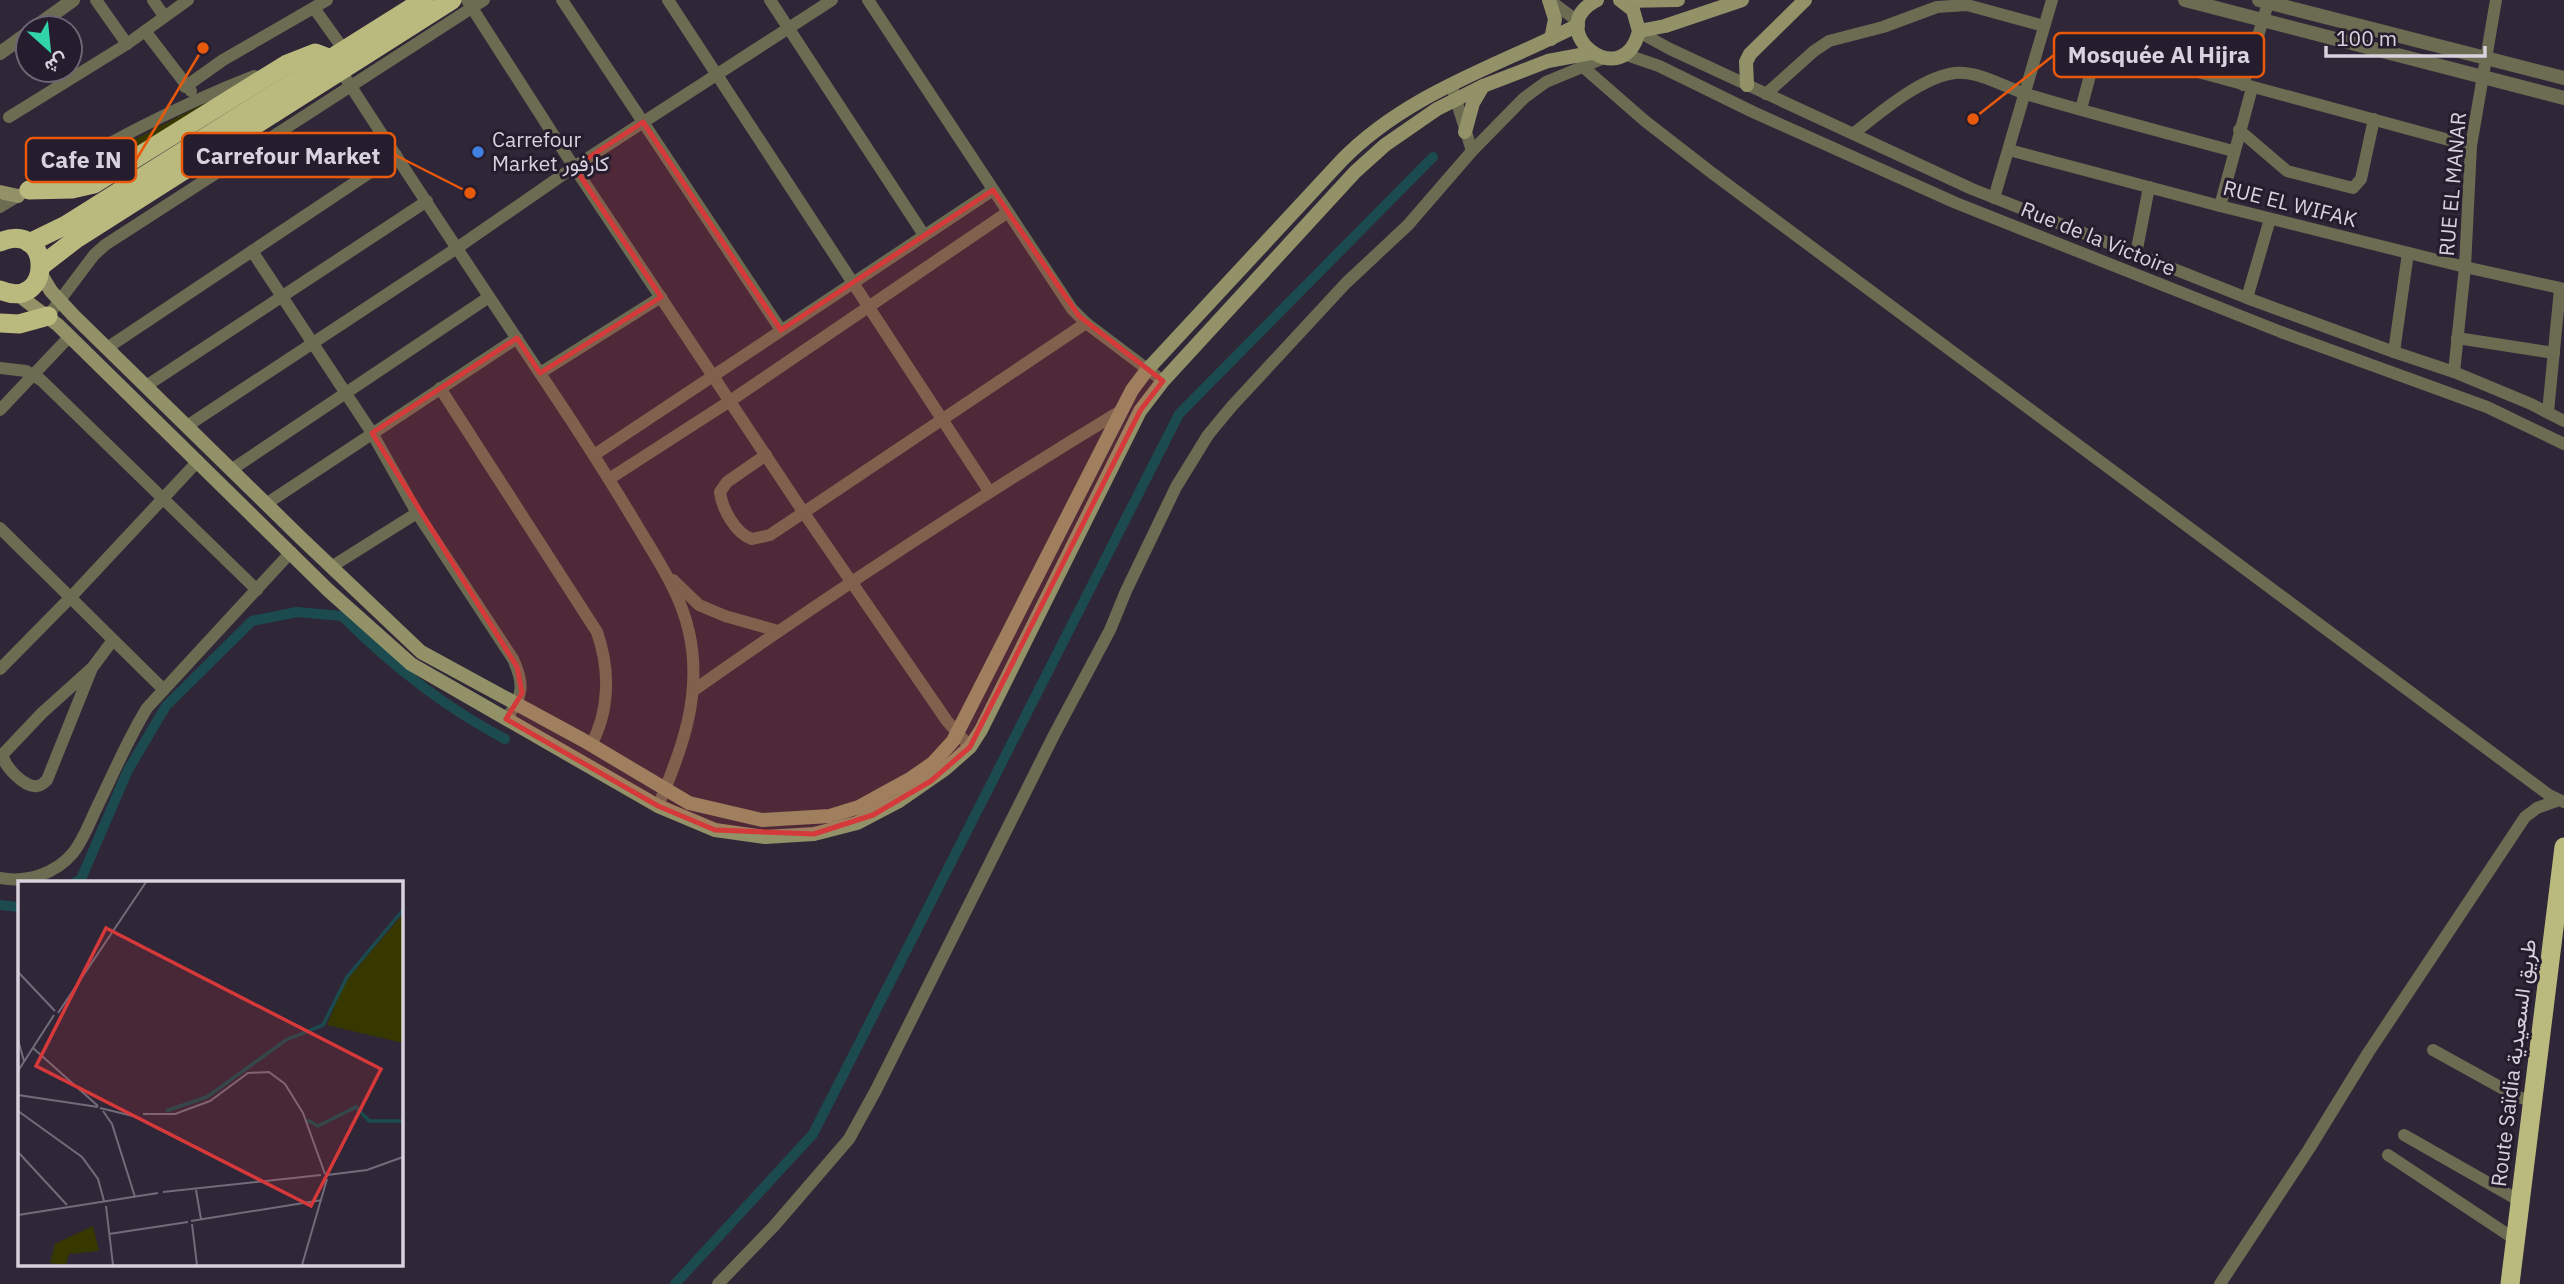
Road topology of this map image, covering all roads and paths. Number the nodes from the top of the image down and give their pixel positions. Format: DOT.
graph roads {
  1 [pos="73,0"];
  2 [pos="96,0"];
  3 [pos="153,0"];
  4 [pos="188,0"];
  5 [pos="327,0"];
  6 [pos="424,0"];
  7 [pos="453,0"];
  8 [pos="484,0"];
  9 [pos="562,0"];
  10 [pos="668,0"];
  11 [pos="770,0"];
  12 [pos="832,0"];
  13 [pos="869,0"];
  14 [pos="1549,0"];
  15 [pos="1621,0"];
  16 [pos="1678,0"];
  17 [pos="1742,0"];
  18 [pos="1805,0"];
  19 [pos="2052,0"];
  20 [pos="2185,0"];
  21 [pos="2496,0"];
  22 [pos="1593,1"];
  23 [pos="2265,1"];
  24 [pos="469,4"];
  25 [pos="314,8"];
  26 [pos="54,14"];
  27 [pos="164,16"];
  28 [pos="2263,22"];
  29 [pos="1578,23"];
  30 [pos="2044,26"];
  31 [pos="788,29"];
  32 [pos="145,31"];
  33 [pos="1639,32"];
  34 [pos="1550,39"];
  35 [pos="127,44"];
  36 [pos="1624,54"];
  37 [pos="1598,56"];
  38 [pos="2487,59"];
  39 [pos="287,64"];
  40 [pos="341,66"];
  41 [pos="1582,66"];
  42 [pos="717,75"];
  43 [pos="2483,76"];
  44 [pos="2564,78"];
  45 [pos="1452,83"];
  46 [pos="1746,85"];
  47 [pos="1483,86"];
  48 [pos="2248,86"];
  49 [pos="186,87"];
  50 [pos="2025,93"];
  51 [pos="1766,94"];
  52 [pos="2564,98"];
  53 [pos="200,99"];
  54 [pos="1455,100"];
  55 [pos="2081,109"];
  56 [pos="9,117"];
  57 [pos="2374,119"];
  58 [pos="643,122"];
  59 [pos="2239,130"];
  60 [pos="1465,132"];
  61 [pos="1854,133"];
  62 [pos="2471,146"];
  63 [pos="2009,150"];
  64 [pos="1472,151"];
  65 [pos="2233,151"];
  66 [pos="396,155"];
  67 [pos="574,167"];
  68 [pos="2149,187"];
  69 [pos="993,190"];
  70 [pos="0,192"];
  71 [pos="23,193"];
  72 [pos="1994,198"];
  73 [pos="426,201"];
  74 [pos="2220,206"];
  75 [pos="0,207"];
  76 [pos="1008,212"];
  77 [pos="2270,219"];
  78 [pos="924,235"];
  79 [pos="10,238"];
  80 [pos="457,248"];
  81 [pos="252,251"];
  82 [pos="2408,253"];
  83 [pos="2136,254"];
  84 [pos="2465,267"];
  85 [pos="41,269"];
  86 [pos="853,282"];
  87 [pos="2562,289"];
  88 [pos="5,292"];
  89 [pos="282,296"];
  90 [pos="489,297"];
  91 [pos="661,298"];
  92 [pos="2246,298"];
  93 [pos="869,307"];
  94 [pos="54,309"];
  95 [pos="1086,323"];
  96 [pos="0,324"];
  97 [pos="781,330"];
  98 [pos="69,336"];
  99 [pos="517,338"];
  100 [pos="2457,338"];
  101 [pos="313,343"];
  102 [pos="107,348"];
  103 [pos="2394,352"];
  104 [pos="2554,353"];
  105 [pos="0,368"];
  106 [pos="1147,370"];
  107 [pos="2454,372"];
  108 [pos="540,373"];
  109 [pos="34,374"];
  110 [pos="713,376"];
  111 [pos="1163,381"];
  112 [pos="146,386"];
  113 [pos="440,388"];
  114 [pos="345,393"];
  115 [pos="730,401"];
  116 [pos="0,410"];
  117 [pos="1119,412"];
  118 [pos="2548,412"];
  119 [pos="942,420"];
  120 [pos="2564,421"];
  121 [pos="187,426"];
  122 [pos="372,433"];
  123 [pos="2564,444"];
  124 [pos="594,455"];
  125 [pos="766,455"];
  126 [pos="198,461"];
  127 [pos="231,470"];
  128 [pos="609,479"];
  129 [pos="989,491"];
  130 [pos="163,499"];
  131 [pos="266,504"];
  132 [pos="416,513"];
  133 [pos="804,513"];
  134 [pos="2,534"];
  135 [pos="291,552"];
  136 [pos="331,567"];
  137 [pos="667,576"];
  138 [pos="852,584"];
  139 [pos="257,590"];
  140 [pos="71,597"];
  141 [pos="778,631"];
  142 [pos="113,640"];
  143 [pos="92,668"];
  144 [pos="0,669"];
  145 [pos="163,688"];
  146 [pos="694,690"];
  147 [pos="516,705"];
  148 [pos="506,719"];
  149 [pos="958,735"];
  150 [pos="591,745"];
  151 [pos="970,747"];
  152 [pos="665,790"];
  153 [pos="2561,801"];
  154 [pos="658,806"];
  155 [pos="2564,847"];
  156 [pos="0,878"];
  157 [pos="2564,947"];
  158 [pos="2433,1050"];
  159 [pos="2539,1102"];
  160 [pos="2404,1135"];
  161 [pos="2388,1155"];
  162 [pos="2530,1170"];
  163 [pos="2520,1201"];
  164 [pos="2516,1240"];
  165 [pos="718,1284"];
  166 [pos="2220,1284"];
  167 [pos="2510,1284"];
  168 [pos="2523,1284"];
  1 -- 26 [label="street"];
  2 -- 35 [label="street"];
  3 -- 27 [label="street"];
  4 -- 27 [label="street"];
  5 -- 25 [label="street"];
  6 -- 40 [label="highway"];
  7 -- 40 [label="highway"];
  8 -- 24 [label="street"];
  9 -- 58 [label="street"];
  10 -- 42 [label="street"];
  11 -- 31 [label="street"];
  12 -- 31 [label="street"];
  13 -- 69 [label="street"];
  14 -- 29 [label="street"];
  14 -- 34 [label="main road"];
  15 -- 16 [label="main road"];
  15 -- 33 [label="main road"];
  17 -- 33 [label="main road"];
  18 -- 46 [label="main road"];
  19 -- 30 [label="street"];
  20 -- 28 [label="street"];
  21 -- 38 [label="street, RUE EL MANAR"];
  22 -- 29 [label="main road"];
  23 -- 28 [label="street"];
  23 -- 38 [label="street"];
  24 -- 40 [label="street"];
  24 -- 67 [label="street"];
  25 -- 40 [label="street"];
  25 -- 49 [label="street"];
  27 -- 32 [label="street"];
  28 -- 43 [label="street"];
  28 -- 48 [label="street"];
  29 -- 34 [label="main road"];
  29 -- 37 [label="main road"];
  30 -- 50 [label="street"];
  30 -- 51 [label="street"];
  31 -- 42 [label="street"];
  31 -- 78 [label="street"];
  32 -- 35 [label="street"];
  32 -- 49 [label="street"];
  33 -- 36 [label="main road"];
  33 -- 46 [label="street, Rue de la Victoire"];
  34 -- 45 [label="main road"];
  35 -- 56 [label="street"];
  36 -- 37 [label="main road"];
  36 -- 123 [label="street, Rue de la Victoire"];
  37 -- 41 [label="street"];
  37 -- 47 [label="main road"];
  38 -- 43 [label="street, RUE EL MANAR"];
  38 -- 44 [label="street"];
  39 -- 40 [label="highway"];
  39 -- 53 [label="street"];
  39 -- 71 [label="highway"];
  40 -- 66 [label="street"];
  40 -- 79 [label="highway"];
  40 -- 85 [label="highway"];
  40 -- 94 [label="street"];
  41 -- 64 [label="street"];
  41 -- 153 [label="street"];
  42 -- 58 [label="street"];
  42 -- 86 [label="street"];
  43 -- 52 [label="street"];
  43 -- 62 [label="street, RUE EL MANAR"];
  45 -- 54 [label="street"];
  45 -- 106 [label="main road"];
  46 -- 51 [label="street, Rue de la Victoire"];
  47 -- 54 [label="main road"];
  47 -- 60 [label="main road"];
  48 -- 55 [label="street"];
  48 -- 57 [label="street"];
  48 -- 59 [label="street"];
  49 -- 53 [label="street"];
  50 -- 55 [label="street"];
  50 -- 61 [label="street"];
  50 -- 63 [label="street"];
  51 -- 61 [label="street, Rue de la Victoire"];
  53 -- 71 [label="street"];
  54 -- 60 [label="street"];
  54 -- 111 [label="main road"];
  55 -- 65 [label="street"];
  57 -- 59 [label="street"];
  57 -- 62 [label="street"];
  58 -- 67 [label="street"];
  58 -- 97 [label="street"];
  59 -- 65 [label="street"];
  60 -- 64 [label="street"];
  61 -- 72 [label="street, Rue de la Victoire"];
  62 -- 84 [label="street, RUE EL MANAR"];
  63 -- 68 [label="street, RUE EL WIFAK"];
  63 -- 72 [label="street"];
  64 -- 165 [label="street"];
  65 -- 74 [label="street"];
  66 -- 73 [label="street"];
  66 -- 81 [label="street"];
  67 -- 80 [label="street"];
  67 -- 91 [label="street"];
  68 -- 74 [label="street, RUE EL WIFAK"];
  68 -- 83 [label="street"];
  69 -- 76 [label="street"];
  69 -- 78 [label="street"];
  70 -- 71 [label="main road"];
  71 -- 75 [label="street"];
  72 -- 83 [label="street, Rue de la Victoire"];
  73 -- 80 [label="street"];
  73 -- 89 [label="street"];
  74 -- 77 [label="street, RUE EL WIFAK"];
  76 -- 93 [label="street"];
  76 -- 95 [label="street"];
  77 -- 82 [label="street, RUE EL WIFAK"];
  77 -- 92 [label="street"];
  78 -- 86 [label="street"];
  79 -- 85 [label="highway"];
  80 -- 90 [label="street"];
  80 -- 101 [label="street"];
  81 -- 89 [label="street"];
  81 -- 102 [label="street"];
  82 -- 84 [label="street, RUE EL WIFAK"];
  82 -- 103 [label="street"];
  83 -- 92 [label="street, Rue de la Victoire"];
  84 -- 87 [label="street, RUE EL WIFAK"];
  84 -- 100 [label="street, RUE EL MANAR"];
  85 -- 88 [label="highway"];
  85 -- 94 [label="main road"];
  86 -- 93 [label="street"];
  86 -- 97 [label="street"];
  87 -- 104 [label="street"];
  88 -- 94 [label="main road"];
  89 -- 101 [label="street"];
  89 -- 112 [label="street"];
  90 -- 99 [label="street"];
  90 -- 114 [label="street"];
  91 -- 108 [label="street"];
  91 -- 110 [label="street"];
  92 -- 103 [label="street, Rue de la Victoire"];
  93 -- 115 [label="street"];
  93 -- 119 [label="street"];
  94 -- 96 [label="highway"];
  94 -- 98 [label="main road"];
  94 -- 102 [label="main road"];
  95 -- 106 [label="street"];
  95 -- 119 [label="street"];
  97 -- 110 [label="street"];
  98 -- 109 [label="street"];
  98 -- 126 [label="main road"];
  99 -- 108 [label="street"];
  99 -- 113 [label="street"];
  100 -- 104 [label="street"];
  100 -- 107 [label="street, RUE EL MANAR"];
  101 -- 114 [label="street"];
  101 -- 121 [label="street"];
  102 -- 112 [label="main road"];
  103 -- 107 [label="street, Rue de la Victoire"];
  104 -- 118 [label="street"];
  105 -- 109 [label="street"];
  106 -- 111 [label="street"];
  106 -- 117 [label="main road"];
  107 -- 118 [label="street, Rue de la Victoire"];
  108 -- 124 [label="street"];
  109 -- 116 [label="street"];
  109 -- 130 [label="street"];
  110 -- 115 [label="street"];
  110 -- 124 [label="street"];
  111 -- 151 [label="main road"];
  112 -- 121 [label="main road"];
  113 -- 122 [label="street"];
  113 -- 150 [label="street"];
  114 -- 122 [label="street"];
  114 -- 127 [label="street"];
  115 -- 125 [label="street"];
  115 -- 128 [label="street"];
  117 -- 129 [label="street"];
  117 -- 149 [label="main road"];
  118 -- 120 [label="street, Rue de la Victoire"];
  119 -- 129 [label="street"];
  119 -- 133 [label="street"];
  121 -- 127 [label="main road"];
  122 -- 131 [label="street"];
  122 -- 132 [label="street"];
  124 -- 128 [label="street"];
  125 -- 133 [label="street"];
  125 -- 133 [label="street"];
  126 -- 130 [label="street"];
  126 -- 135 [label="main road"];
  127 -- 131 [label="main road"];
  128 -- 137 [label="street"];
  129 -- 138 [label="street"];
  130 -- 139 [label="street"];
  130 -- 140 [label="street"];
  131 -- 136 [label="main road"];
  132 -- 136 [label="street"];
  132 -- 147 [label="street"];
  133 -- 138 [label="street"];
  134 -- 140 [label="street"];
  135 -- 139 [label="street"];
  135 -- 148 [label="main road"];
  136 -- 147 [label="main road"];
  137 -- 141 [label="street"];
  137 -- 146 [label="street"];
  138 -- 141 [label="street"];
  138 -- 149 [label="street"];
  139 -- 145 [label="street"];
  140 -- 142 [label="street"];
  140 -- 144 [label="street"];
  141 -- 146 [label="street"];
  142 -- 143 [label="street"];
  142 -- 145 [label="street"];
  143 -- 143 [label="street"];
  145 -- 156 [label="street"];
  146 -- 152 [label="street"];
  147 -- 148 [label="street"];
  147 -- 150 [label="main road"];
  148 -- 154 [label="main road"];
  149 -- 151 [label="street"];
  149 -- 152 [label="main road"];
  150 -- 152 [label="main road"];
  151 -- 154 [label="main road"];
  152 -- 154 [label="street"];
  153 -- 166 [label="street"];
  155 -- 159 [label="highway, Route Saïdia طريق السعيدية"];
  157 -- 159 [label="highway"];
  158 -- 159 [label="street"];
  159 -- 162 [label="highway"];
  160 -- 163 [label="street"];
  161 -- 164 [label="street"];
  162 -- 163 [label="highway, Route Saïdia طريق السعيدية"];
  162 -- 168 [label="highway"];
  163 -- 164 [label="highway, Route Saïdia طريق السعيدية"];
  164 -- 167 [label="highway, Route Saïdia طريق السعيدية"];
}
